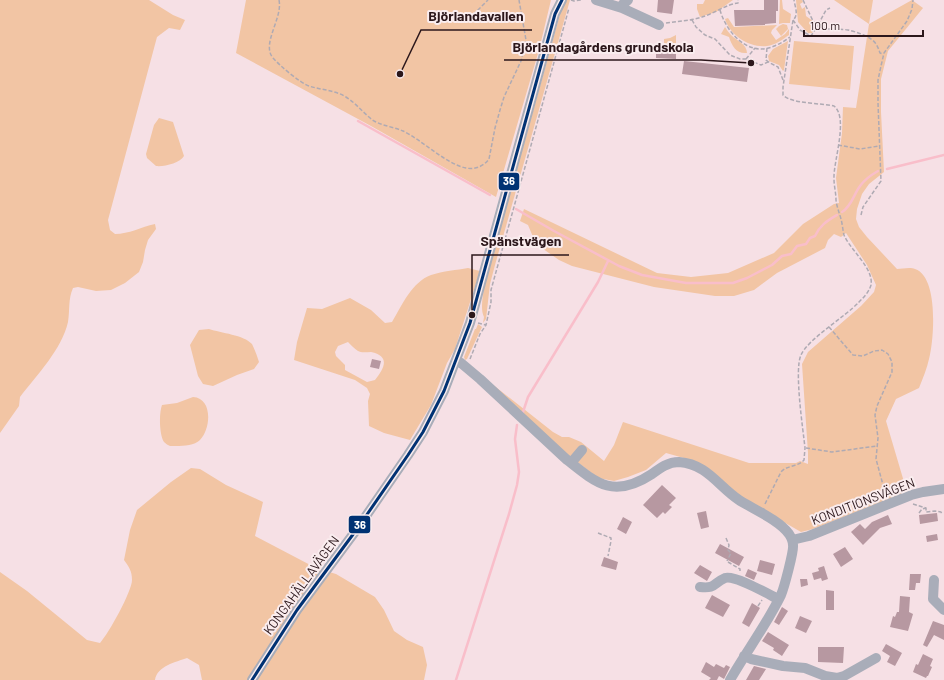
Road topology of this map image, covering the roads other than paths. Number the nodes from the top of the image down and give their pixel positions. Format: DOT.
graph roads {
  1 [pos="556,0"];
  2 [pos="596,0"];
  3 [pos="565,4"];
  4 [pos="625,4"];
  5 [pos="555,14"];
  6 [pos="659,25"];
  7 [pos="457,361"];
  8 [pos="582,450"];
  9 [pos="571,463"];
  10 [pos="944,489"];
  11 [pos="792,540"];
  12 [pos="934,580"];
  13 [pos="700,587"];
  14 [pos="778,599"];
  15 [pos="944,610"];
  16 [pos="744,656"];
  17 [pos="876,658"];
  18 [pos="252,680"];
  19 [pos="730,680"];
  1 -- 5 [label="street, KONGAHÄLLAVÄGEN"];
  2 -- 4 [label="street"];
  3 -- 5 [label="street, KONGAHÄLLAVÄGEN"];
  4 -- 6 [label="street"];
  5 -- 7 [label="street, KONGAHÄLLAVÄGEN"];
  7 -- 9 [label="street"];
  7 -- 18 [label="street, KONGAHÄLLAVÄGEN"];
  8 -- 9 [label="street"];
  9 -- 11 [label="street"];
  10 -- 11 [label="street, KONDITIONSVÄGEN"];
  11 -- 14 [label="street"];
  12 -- 15 [label="street"];
  13 -- 14 [label="street"];
  14 -- 16 [label="street"];
  16 -- 17 [label="street"];
  16 -- 19 [label="street"];
}
